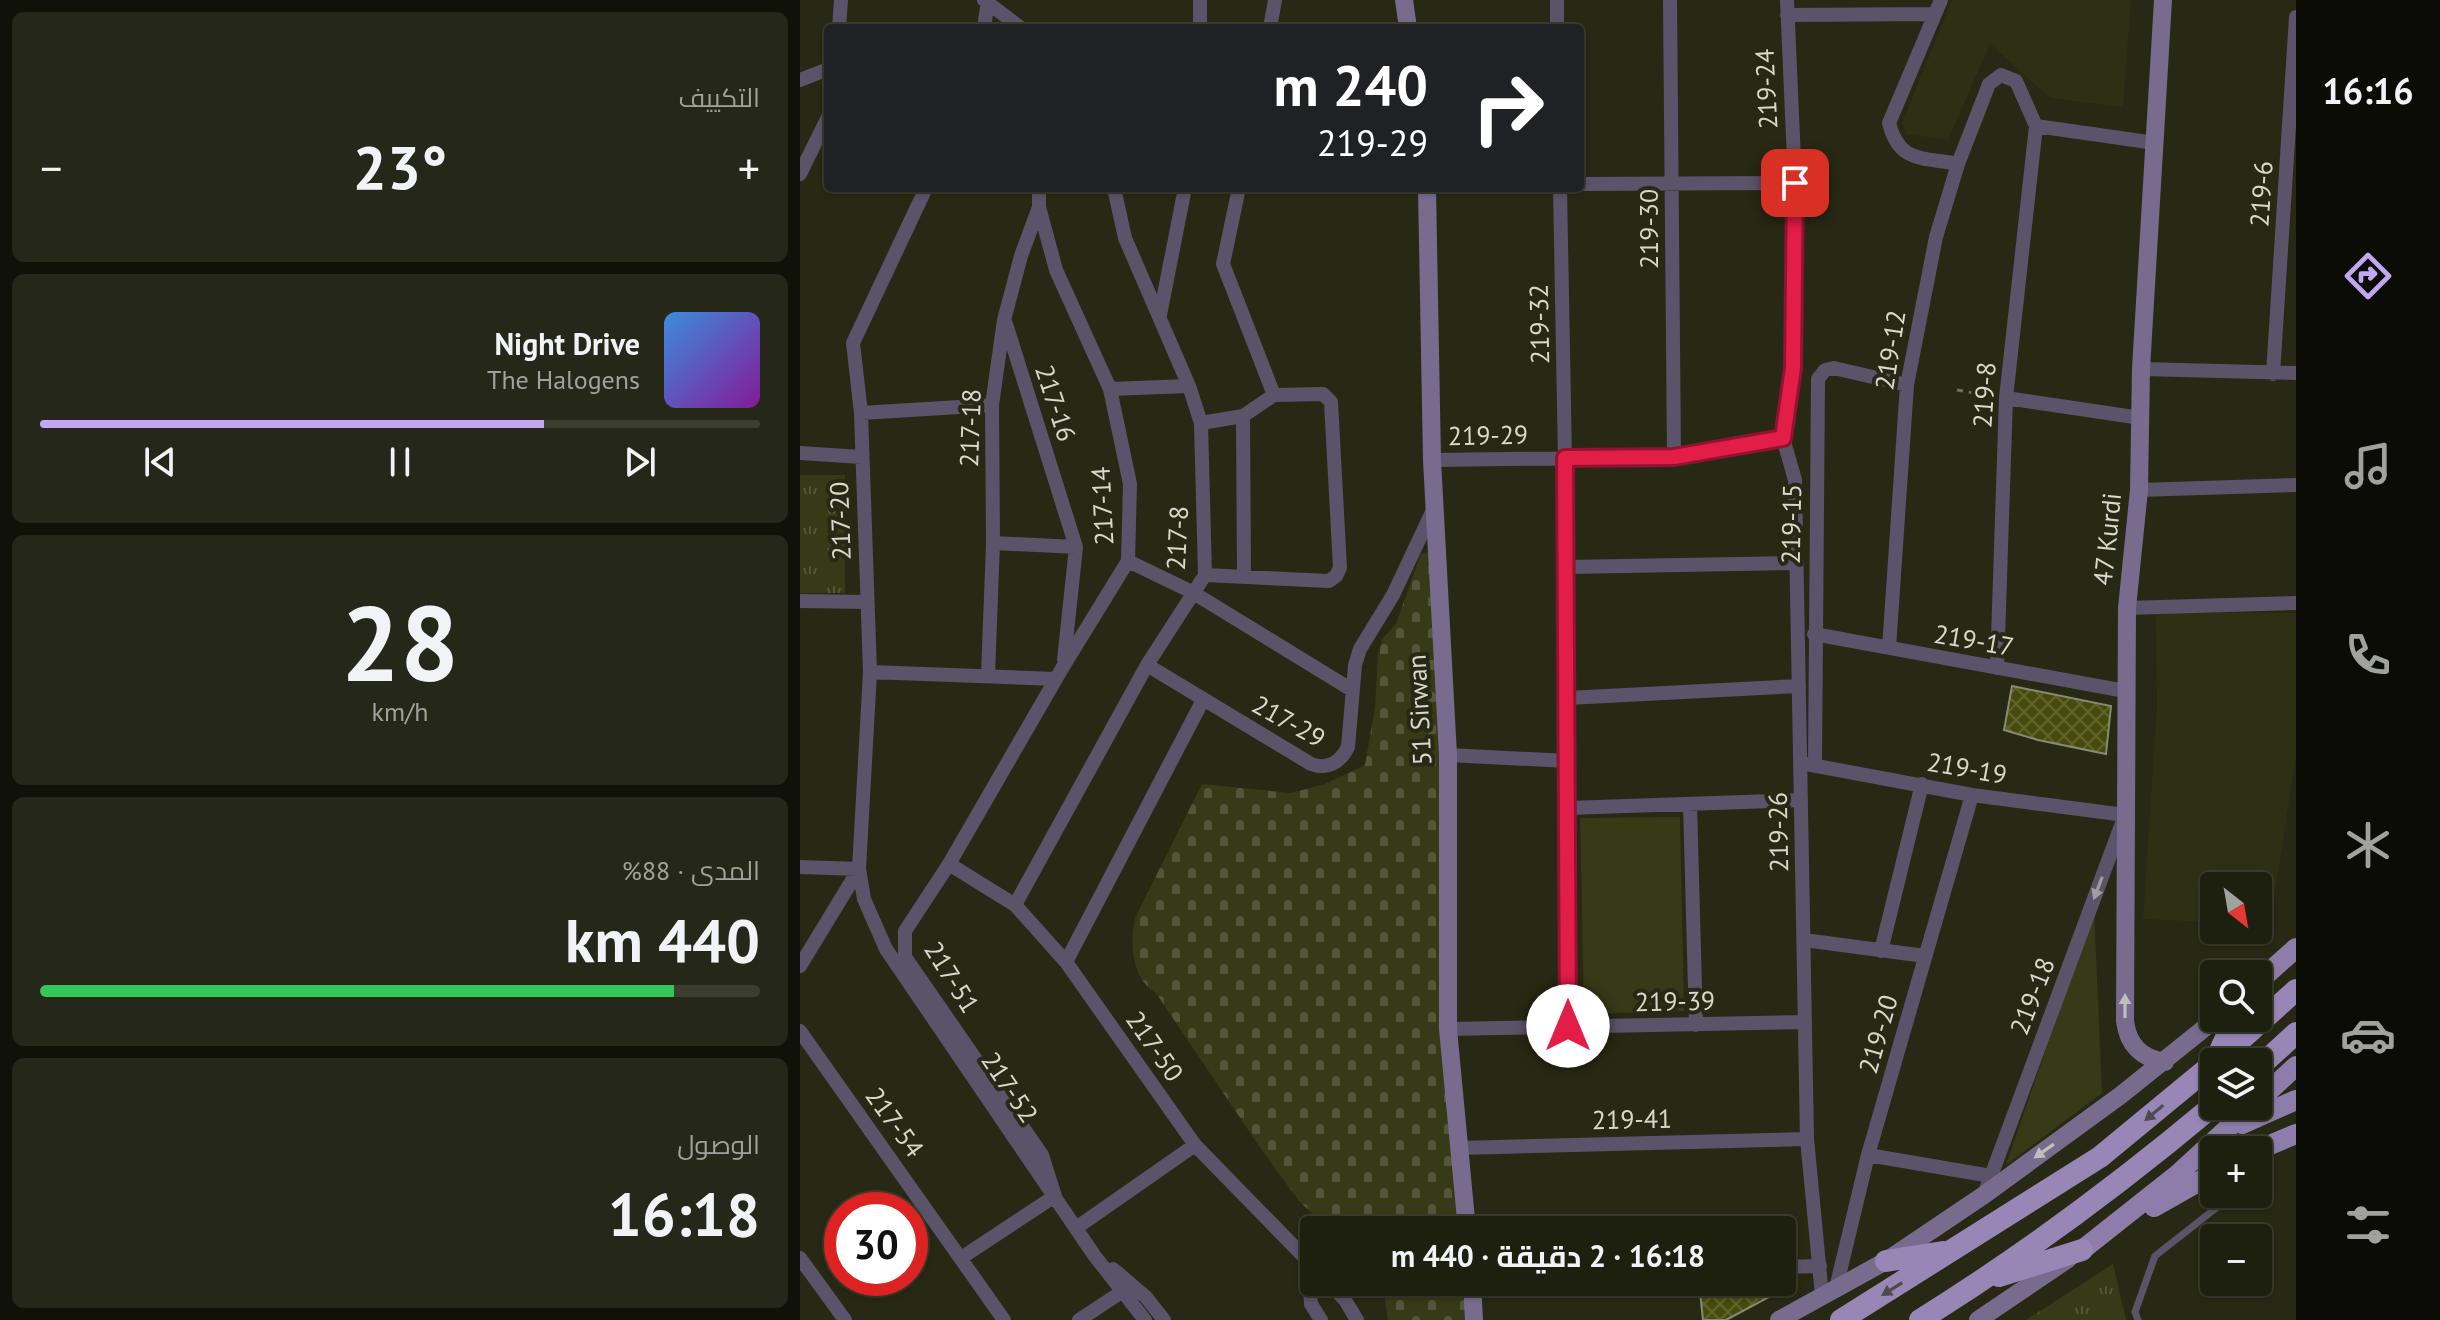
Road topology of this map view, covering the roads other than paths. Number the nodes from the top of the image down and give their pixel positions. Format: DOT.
graph roads {
  1 [pos="841,0"];
  2 [pos="986,0"];
  3 [pos="1200,0"];
  4 [pos="1275,0"];
  5 [pos="1404,0"];
  6 [pos="1557,0"];
  7 [pos="1670,0"];
  8 [pos="1941,0"];
  9 [pos="2163,0"];
  10 [pos="1787,8"];
  11 [pos="1934,14"];
  12 [pos="2296,17"];
  13 [pos="839,24"];
  14 [pos="984,24"];
  15 [pos="1016,24"];
  16 [pos="1200,24"];
  17 [pos="1271,24"];
  18 [pos="1407,24"];
  19 [pos="1557,24"];
  20 [pos="824,71"];
  21 [pos="800,80"];
  22 [pos="824,125"];
  23 [pos="2036,126"];
  24 [pos="2155,143"];
  25 [pos="1958,164"];
  26 [pos="800,174"];
  27 [pos="1795,183"];
  28 [pos="1584,184"];
  29 [pos="1672,184"];
  30 [pos="924,192"];
  31 [pos="1039,192"];
  32 [pos="1115,192"];
  33 [pos="1184,192"];
  34 [pos="1238,192"];
  35 [pos="1427,192"];
  36 [pos="1560,192"];
  37 [pos="1039,207"];
  38 [pos="1159,315"];
  39 [pos="1004,320"];
  40 [pos="1793,368"];
  41 [pos="2141,369"];
  42 [pos="2296,373"];
  43 [pos="2273,374"];
  44 [pos="1907,385"];
  45 [pos="1189,386"];
  46 [pos="1110,389"];
  47 [pos="1274,395"];
  48 [pos="2006,398"];
  49 [pos="992,405"];
  50 [pos="861,413"];
  51 [pos="1243,416"];
  52 [pos="2141,418"];
  53 [pos="1201,423"];
  54 [pos="1783,438"];
  55 [pos="800,453"];
  56 [pos="861,457"];
  57 [pos="1674,457"];
  58 [pos="1565,458"];
  59 [pos="1432,460"];
  60 [pos="2296,485"];
  61 [pos="2139,490"];
  62 [pos="1434,508"];
  63 [pos="993,543"];
  64 [pos="1076,547"];
  65 [pos="1128,561"];
  66 [pos="1797,563"];
  67 [pos="1567,567"];
  68 [pos="1205,575"];
  69 [pos="1244,576"];
  70 [pos="1192,592"];
  71 [pos="800,601"];
  72 [pos="867,602"];
  73 [pos="2296,603"];
  74 [pos="2127,608"];
  75 [pos="1814,634"];
  76 [pos="1889,648"];
  77 [pos="1147,665"];
  78 [pos="1997,668"];
  79 [pos="870,672"];
  80 [pos="1060,672"];
  81 [pos="988,675"];
  82 [pos="1799,686"];
  83 [pos="1352,690"];
  84 [pos="2125,691"];
  85 [pos="1568,698"];
  86 [pos="1203,700"];
  87 [pos="1448,755"];
  88 [pos="1568,761"];
  89 [pos="1808,764"];
  90 [pos="1922,784"];
  91 [pos="1972,795"];
  92 [pos="1801,800"];
  93 [pos="1690,804"];
  94 [pos="1568,808"];
  95 [pos="2125,815"];
  96 [pos="949,864"];
  97 [pos="800,867"];
  98 [pos="859,869"];
  99 [pos="1015,905"];
  100 [pos="1804,940"];
  101 [pos="2296,948"];
  102 [pos="1881,951"];
  103 [pos="1925,956"];
  104 [pos="1066,962"];
  105 [pos="800,966"];
  106 [pos="2272,969"];
  107 [pos="2296,990"];
  108 [pos="1805,1022"];
  109 [pos="1696,1025"];
  110 [pos="1568,1026"];
  111 [pos="1448,1029"];
  112 [pos="800,1031"];
  113 [pos="2200,1032"];
  114 [pos="2296,1033"];
  115 [pos="2232,1048"];
  116 [pos="2272,1055"];
  117 [pos="2165,1062"];
  118 [pos="2296,1066"];
  119 [pos="2200,1075"];
  120 [pos="2272,1088"];
  121 [pos="2296,1100"];
  122 [pos="2200,1117"];
  123 [pos="2237,1120"];
  124 [pos="2223,1133"];
  125 [pos="2296,1134"];
  126 [pos="1807,1139"];
  127 [pos="2272,1144"];
  128 [pos="1195,1145"];
  129 [pos="1459,1148"];
  130 [pos="1868,1155"];
  131 [pos="1991,1176"];
  132 [pos="2200,1181"];
  133 [pos="1984,1195"];
  134 [pos="1055,1196"];
  135 [pos="2216,1208"];
  136 [pos="1466,1216"];
  137 [pos="1076,1228"];
  138 [pos="1956,1250"];
  139 [pos="2082,1250"];
  140 [pos="1300,1253"];
  141 [pos="1094,1255"];
  142 [pos="800,1258"];
  143 [pos="961,1258"];
  144 [pos="1886,1261"];
  145 [pos="1820,1266"];
  146 [pos="1796,1267"];
  147 [pos="1983,1281"];
  148 [pos="1123,1291"];
  149 [pos="1829,1292"];
  150 [pos="1311,1296"];
  151 [pos="1341,1296"];
  152 [pos="1473,1296"];
  153 [pos="845,1320"];
  154 [pos="1004,1320"];
  155 [pos="1079,1320"];
  156 [pos="1145,1320"];
  157 [pos="1164,1320"];
  158 [pos="1321,1320"];
  159 [pos="1357,1320"];
  160 [pos="1474,1320"];
  161 [pos="1779,1320"];
  162 [pos="1841,1320"];
  163 [pos="1920,1320"];
  164 [pos="1978,1320"];
  165 [pos="2138,1320"];
  1 -- 13 [label="street"];
  2 -- 14 [label="street"];
  2 -- 15 [label="street"];
  3 -- 16 [label="street"];
  4 -- 17 [label="street"];
  5 -- 18 [label="main road"];
  6 -- 19 [label="street"];
  7 -- 29 [label="street, 219-30"];
  8 -- 11 [label="street"];
  9 -- 24 [label="main road, 47 Kurdi"];
  10 -- 11 [label="street"];
  10 -- 27 [label="street, 219-24"];
  11 -- 25 [label="street"];
  12 -- 43 [label="street, 219-6"];
  20 -- 21 [label="street"];
  22 -- 26 [label="street"];
  23 -- 24 [label="street"];
  23 -- 25 [label="street, 219-12"];
  23 -- 48 [label="street, 219-8"];
  24 -- 41 [label="main road, 47 Kurdi"];
  25 -- 44 [label="street, 219-12"];
  27 -- 29 [label="street"];
  27 -- 40 [label="street, 219-24"];
  28 -- 29 [label="street"];
  29 -- 57 [label="street, 219-30"];
  30 -- 50 [label="street, 217-20"];
  31 -- 37 [label="street, 217-18"];
  32 -- 38 [label="street, 217-8"];
  33 -- 38 [label="street"];
  34 -- 47 [label="street"];
  35 -- 59 [label="main road, 51 Sirwan"];
  36 -- 58 [label="street, 219-32"];
  37 -- 39 [label="street, 217-18"];
  37 -- 46 [label="street, 217-14"];
  38 -- 45 [label="street, 217-8"];
  39 -- 49 [label="street, 217-18"];
  39 -- 64 [label="street, 217-16"];
  40 -- 54 [label="street, 219-26"];
  41 -- 43 [label="street"];
  41 -- 52 [label="main road, 47 Kurdi"];
  42 -- 43 [label="street"];
  44 -- 75 [label="street, 219-15"];
  44 -- 76 [label="street, 219-12"];
  45 -- 46 [label="street"];
  45 -- 53 [label="street, 217-8"];
  46 -- 65 [label="street, 217-14"];
  47 -- 51 [label="street"];
  47 -- 69 [label="street"];
  48 -- 52 [label="street"];
  48 -- 78 [label="street, 219-8"];
  49 -- 50 [label="street"];
  49 -- 63 [label="street, 217-18"];
  50 -- 56 [label="street, 217-20"];
  51 -- 53 [label="street"];
  51 -- 69 [label="street"];
  52 -- 61 [label="main road, 47 Kurdi"];
  53 -- 68 [label="street, 217-8"];
  54 -- 57 [label="street, 219-29"];
  54 -- 66 [label="street, 219-26"];
  55 -- 56 [label="street"];
  56 -- 72 [label="street, 217-20"];
  57 -- 58 [label="street, 219-29"];
  58 -- 59 [label="street, 219-29"];
  58 -- 67 [label="street, 219-32"];
  59 -- 62 [label="main road, 51 Sirwan"];
  60 -- 61 [label="street"];
  61 -- 74 [label="main road, 47 Kurdi"];
  62 -- 83 [label="street, 217-29"];
  62 -- 87 [label="main road, 51 Sirwan"];
  63 -- 64 [label="street"];
  63 -- 81 [label="street, 217-18"];
  64 -- 80 [label="street"];
  65 -- 70 [label="street"];
  65 -- 80 [label="street, 217-14"];
  66 -- 67 [label="street"];
  66 -- 82 [label="street, 219-26"];
  67 -- 85 [label="street, 219-32"];
  68 -- 69 [label="street"];
  68 -- 70 [label="street, 217-8"];
  70 -- 77 [label="street, 217-8"];
  70 -- 83 [label="street"];
  71 -- 72 [label="street"];
  72 -- 79 [label="street, 217-20"];
  73 -- 74 [label="street"];
  74 -- 84 [label="main road, 47 Kurdi"];
  75 -- 76 [label="street, 219-17"];
  75 -- 89 [label="street, 219-15"];
  76 -- 78 [label="street, 219-17"];
  77 -- 86 [label="street, 217-29"];
  77 -- 99 [label="street, 217-8"];
  78 -- 84 [label="street, 219-17"];
  79 -- 81 [label="street"];
  79 -- 98 [label="street, 217-20"];
  80 -- 81 [label="street"];
  80 -- 96 [label="street, 217-14"];
  82 -- 85 [label="street"];
  82 -- 89 [label="street, 219-26"];
  83 -- 86 [label="street, 217-29"];
  84 -- 95 [label="main road, 47 Kurdi"];
  85 -- 88 [label="street, 219-32"];
  86 -- 104 [label="street"];
  87 -- 88 [label="street"];
  87 -- 111 [label="main road, 51 Sirwan"];
  88 -- 94 [label="street, 219-32"];
  89 -- 90 [label="street, 219-19"];
  89 -- 92 [label="street, 219-26"];
  90 -- 91 [label="street, 219-19"];
  90 -- 102 [label="street"];
  91 -- 95 [label="street, 219-19"];
  91 -- 103 [label="street, 219-20"];
  92 -- 93 [label="street"];
  92 -- 100 [label="street, 219-26"];
  93 -- 94 [label="street"];
  93 -- 109 [label="street"];
  94 -- 110 [label="street, 219-32"];
  117 -- 95 [label="main road, 47 Kurdi, one-way"];
  95 -- 131 [label="street, 219-18, one-way"];
  96 -- 99 [label="street, 217-50"];
  96 -- 134 [label="street, 217-51"];
  97 -- 98 [label="street"];
  98 -- 105 [label="street"];
  98 -- 134 [label="street, 217-52"];
  99 -- 104 [label="street, 217-50"];
  100 -- 102 [label="street"];
  100 -- 108 [label="street, 219-26"];
  101 -- 106 [label="main road"];
  102 -- 103 [label="street"];
  103 -- 130 [label="street, 219-20"];
  104 -- 128 [label="street, 217-50"];
  107 -- 115 [label="highway"];
  108 -- 109 [label="street, 219-39"];
  108 -- 126 [label="street, 219-26"];
  109 -- 110 [label="street, 219-39"];
  110 -- 111 [label="street, 219-39"];
  111 -- 129 [label="main road, 51 Sirwan"];
  112 -- 143 [label="street, 217-54"];
  113 -- 117 [label="main road"];
  114 -- 116 [label="highway"];
  117 -- 133 [label="main road, one-way"];
  118 -- 120 [label="main road"];
  119 -- 138 [label="highway, one-way"];
  121 -- 124 [label="main road"];
  122 -- 147 [label="highway"];
  123 -- 124 [label="main road"];
  124 -- 139 [label="main road"];
  125 -- 127 [label="main road"];
  126 -- 129 [label="street, 219-41"];
  126 -- 145 [label="street, 219-26"];
  128 -- 137 [label="street"];
  128 -- 140 [label="street, 217-50"];
  129 -- 136 [label="main road, 51 Sirwan"];
  130 -- 131 [label="street"];
  130 -- 149 [label="street, 219-20"];
  131 -- 133 [label="street, 219-18"];
  132 -- 139 [label="main road"];
  133 -- 144 [label="main road"];
  134 -- 137 [label="street, 217-52"];
  134 -- 143 [label="street"];
  135 -- 165 [label="lane"];
  137 -- 141 [label="street, 217-52"];
  138 -- 144 [label="highway"];
  138 -- 162 [label="highway, one-way"];
  139 -- 147 [label="highway"];
  139 -- 164 [label="main road"];
  141 -- 148 [label="street, 217-52"];
  141 -- 157 [label="street"];
  142 -- 153 [label="street"];
  143 -- 154 [label="street, 217-54"];
  144 -- 149 [label="main road"];
  145 -- 146 [label="street"];
  145 -- 149 [label="street, 219-26"];
  147 -- 163 [label="highway"];
  148 -- 155 [label="street"];
  148 -- 156 [label="street, 217-52"];
  149 -- 161 [label="main road"];
  150 -- 158 [label="street"];
  151 -- 159 [label="street"];
  152 -- 160 [label="main road"];
}
